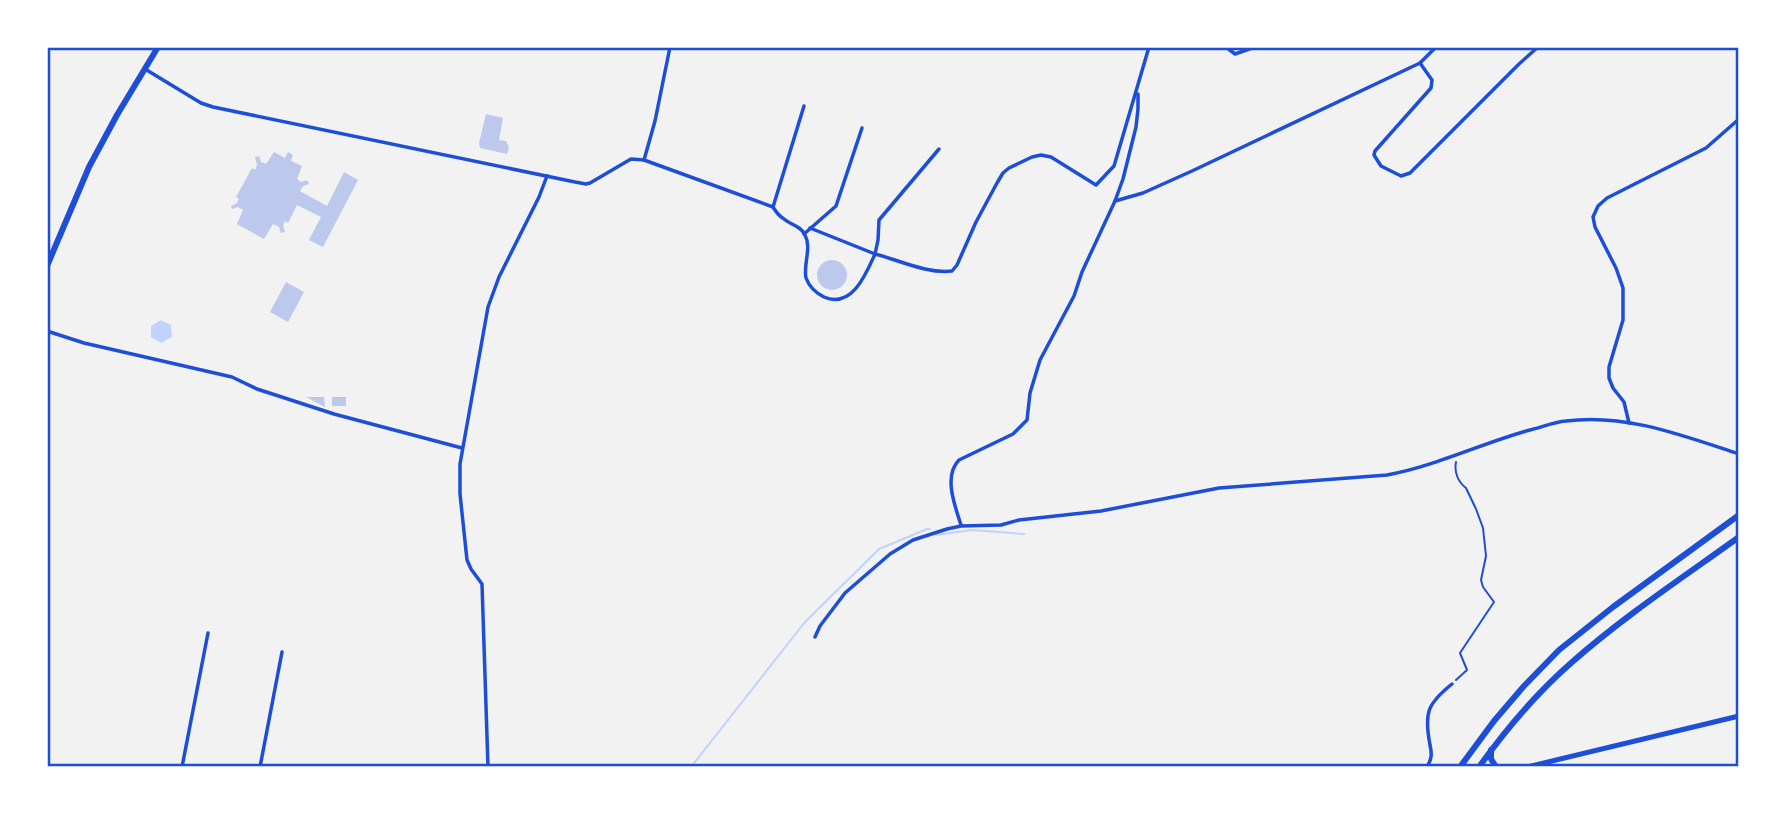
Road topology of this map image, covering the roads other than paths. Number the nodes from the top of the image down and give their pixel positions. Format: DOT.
graph roads {
  1 [pos="158,47"];
  2 [pos="670,47"];
  3 [pos="1149,47"];
  4 [pos="1226,47"];
  5 [pos="1255,47"];
  6 [pos="1436,47"];
  7 [pos="1538,47"];
  8 [pos="1420,63"];
  9 [pos="145,69"];
  10 [pos="1138,88"];
  11 [pos="804,106"];
  12 [pos="1739,119"];
  13 [pos="862,128"];
  14 [pos="939,149"];
  15 [pos="644,160"];
  16 [pos="547,176"];
  17 [pos="1115,201"];
  18 [pos="773,207"];
  19 [pos="810,228"];
  20 [pos="804,233"];
  21 [pos="875,254"];
  22 [pos="47,266"];
  23 [pos="47,331"];
  24 [pos="1629,423"];
  25 [pos="462,448"];
  26 [pos="1739,454"];
  27 [pos="1739,515"];
  28 [pos="961,526"];
  29 [pos="1739,537"];
  30 [pos="208,633"];
  31 [pos="815,637"];
  32 [pos="282,652"];
  33 [pos="1452,684"];
  34 [pos="1739,716"];
  35 [pos="1491,750"];
  36 [pos="182,767"];
  37 [pos="260,767"];
  38 [pos="488,767"];
  39 [pos="1427,767"];
  40 [pos="1460,767"];
  41 [pos="1479,767"];
  42 [pos="1496,767"];
  43 [pos="1527,767"];
  1 -- 9 [label="main road"];
  2 -- 15 [label="street"];
  3 -- 10 [label="street"];
  4 -- 5 [label="street"];
  6 -- 8 [label="street"];
  7 -- 8 [label="street"];
  8 -- 17 [label="street"];
  9 -- 16 [label="street"];
  9 -- 22 [label="main road"];
  10 -- 17 [label="street"];
  10 -- 21 [label="street"];
  11 -- 18 [label="street"];
  12 -- 24 [label="street"];
  13 -- 19 [label="street"];
  14 -- 21 [label="street"];
  15 -- 16 [label="street"];
  15 -- 18 [label="street"];
  16 -- 25 [label="street"];
  17 -- 28 [label="street"];
  18 -- 20 [label="street"];
  19 -- 20 [label="street"];
  19 -- 21 [label="street"];
  20 -- 21 [label="street"];
  23 -- 25 [label="street"];
  24 -- 26 [label="street"];
  24 -- 28 [label="street"];
  25 -- 38 [label="street"];
  27 -- 40 [label="main road"];
  28 -- 31 [label="street"];
  29 -- 35 [label="main road"];
  30 -- 36 [label="street"];
  32 -- 37 [label="street"];
  33 -- 39 [label="street"];
  34 -- 43 [label="main road"];
  35 -- 41 [label="main road"];
  35 -- 42 [label="main road"];
}
